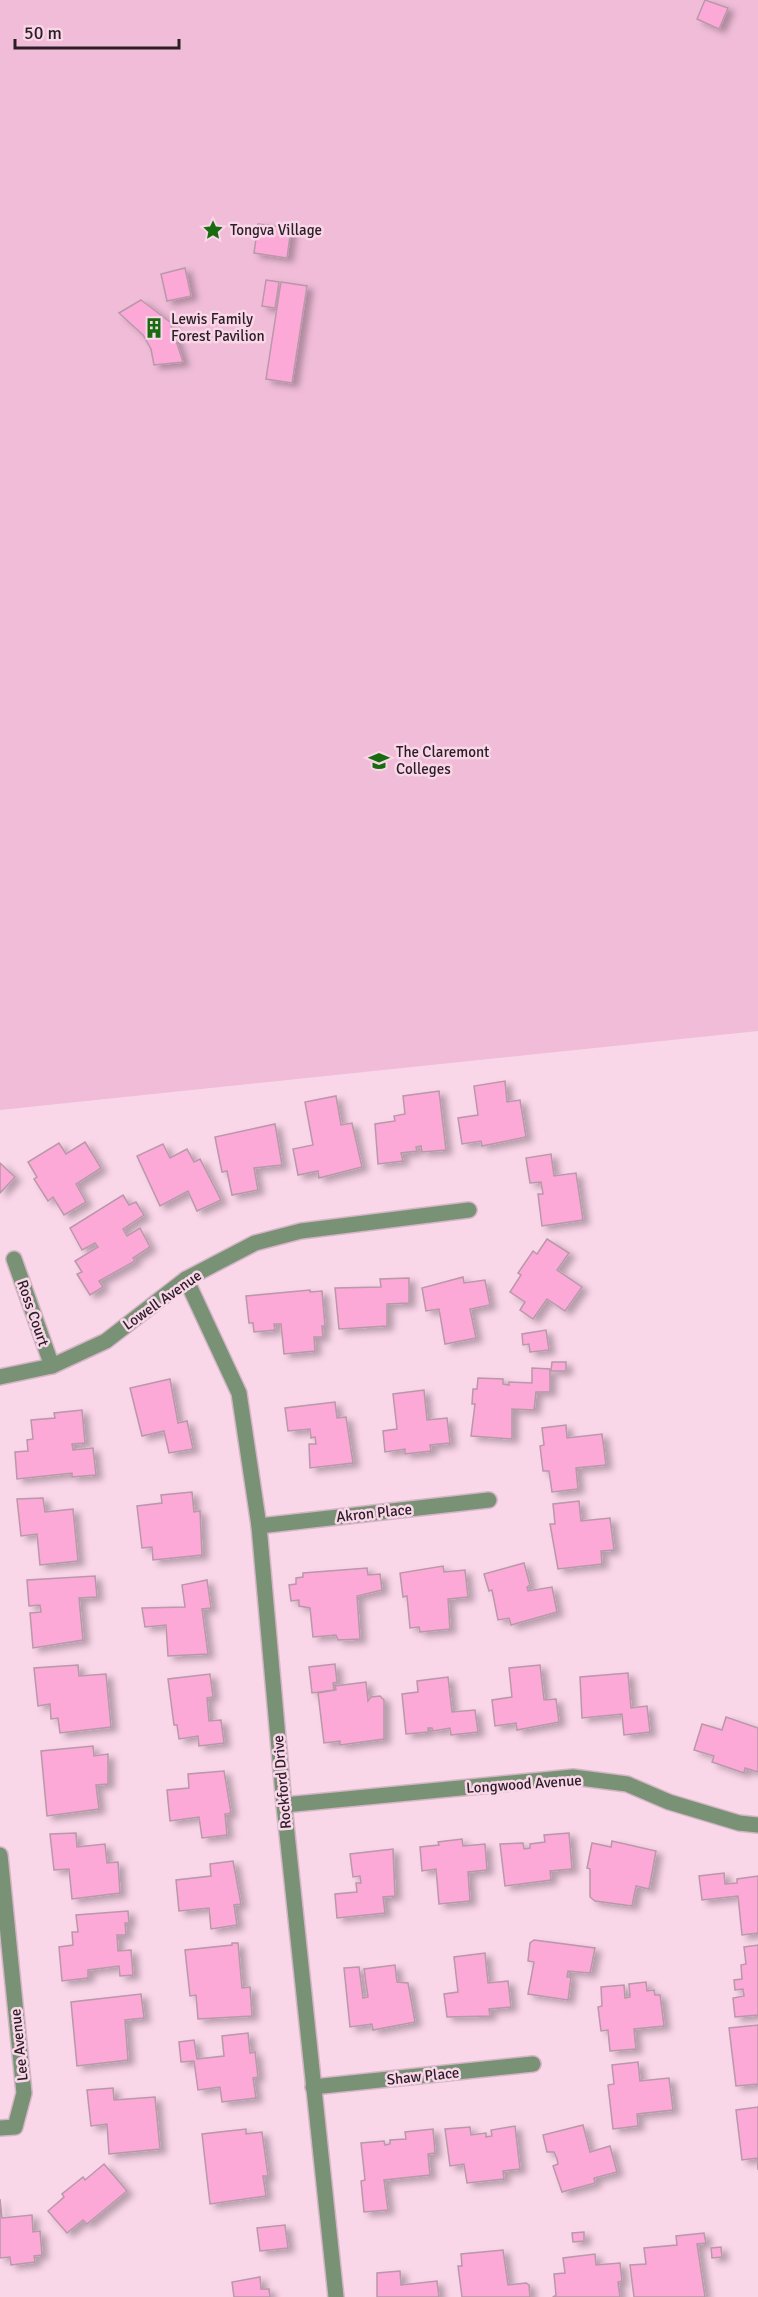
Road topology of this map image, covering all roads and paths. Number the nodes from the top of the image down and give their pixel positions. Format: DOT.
graph roads {
  1 [pos="469,1210"];
  2 [pos="14,1259"];
  3 [pos="186,1280"];
  4 [pos="52,1366"];
  5 [pos="0,1377"];
  6 [pos="489,1500"];
  7 [pos="259,1526"];
  8 [pos="284,1805"];
  9 [pos="758,1825"];
  10 [pos="0,1855"];
  11 [pos="533,2064"];
  12 [pos="313,2088"];
  13 [pos="7,2127"];
  14 [pos="336,2297"];
  1 -- 3 [label="street, Lowell Avenue"];
  2 -- 4 [label="street, Ross Court"];
  3 -- 4 [label="street, Lowell Avenue"];
  3 -- 7 [label="street, Rockford Drive"];
  4 -- 5 [label="street, Lowell Avenue"];
  6 -- 7 [label="street, Akron Place"];
  7 -- 8 [label="street, Rockford Drive"];
  8 -- 9 [label="street, Longwood Avenue"];
  8 -- 12 [label="street, Rockford Drive"];
  10 -- 13 [label="street, Lee Avenue"];
  11 -- 12 [label="street, Shaw Place"];
  12 -- 14 [label="street, Rockford Drive"];
}
